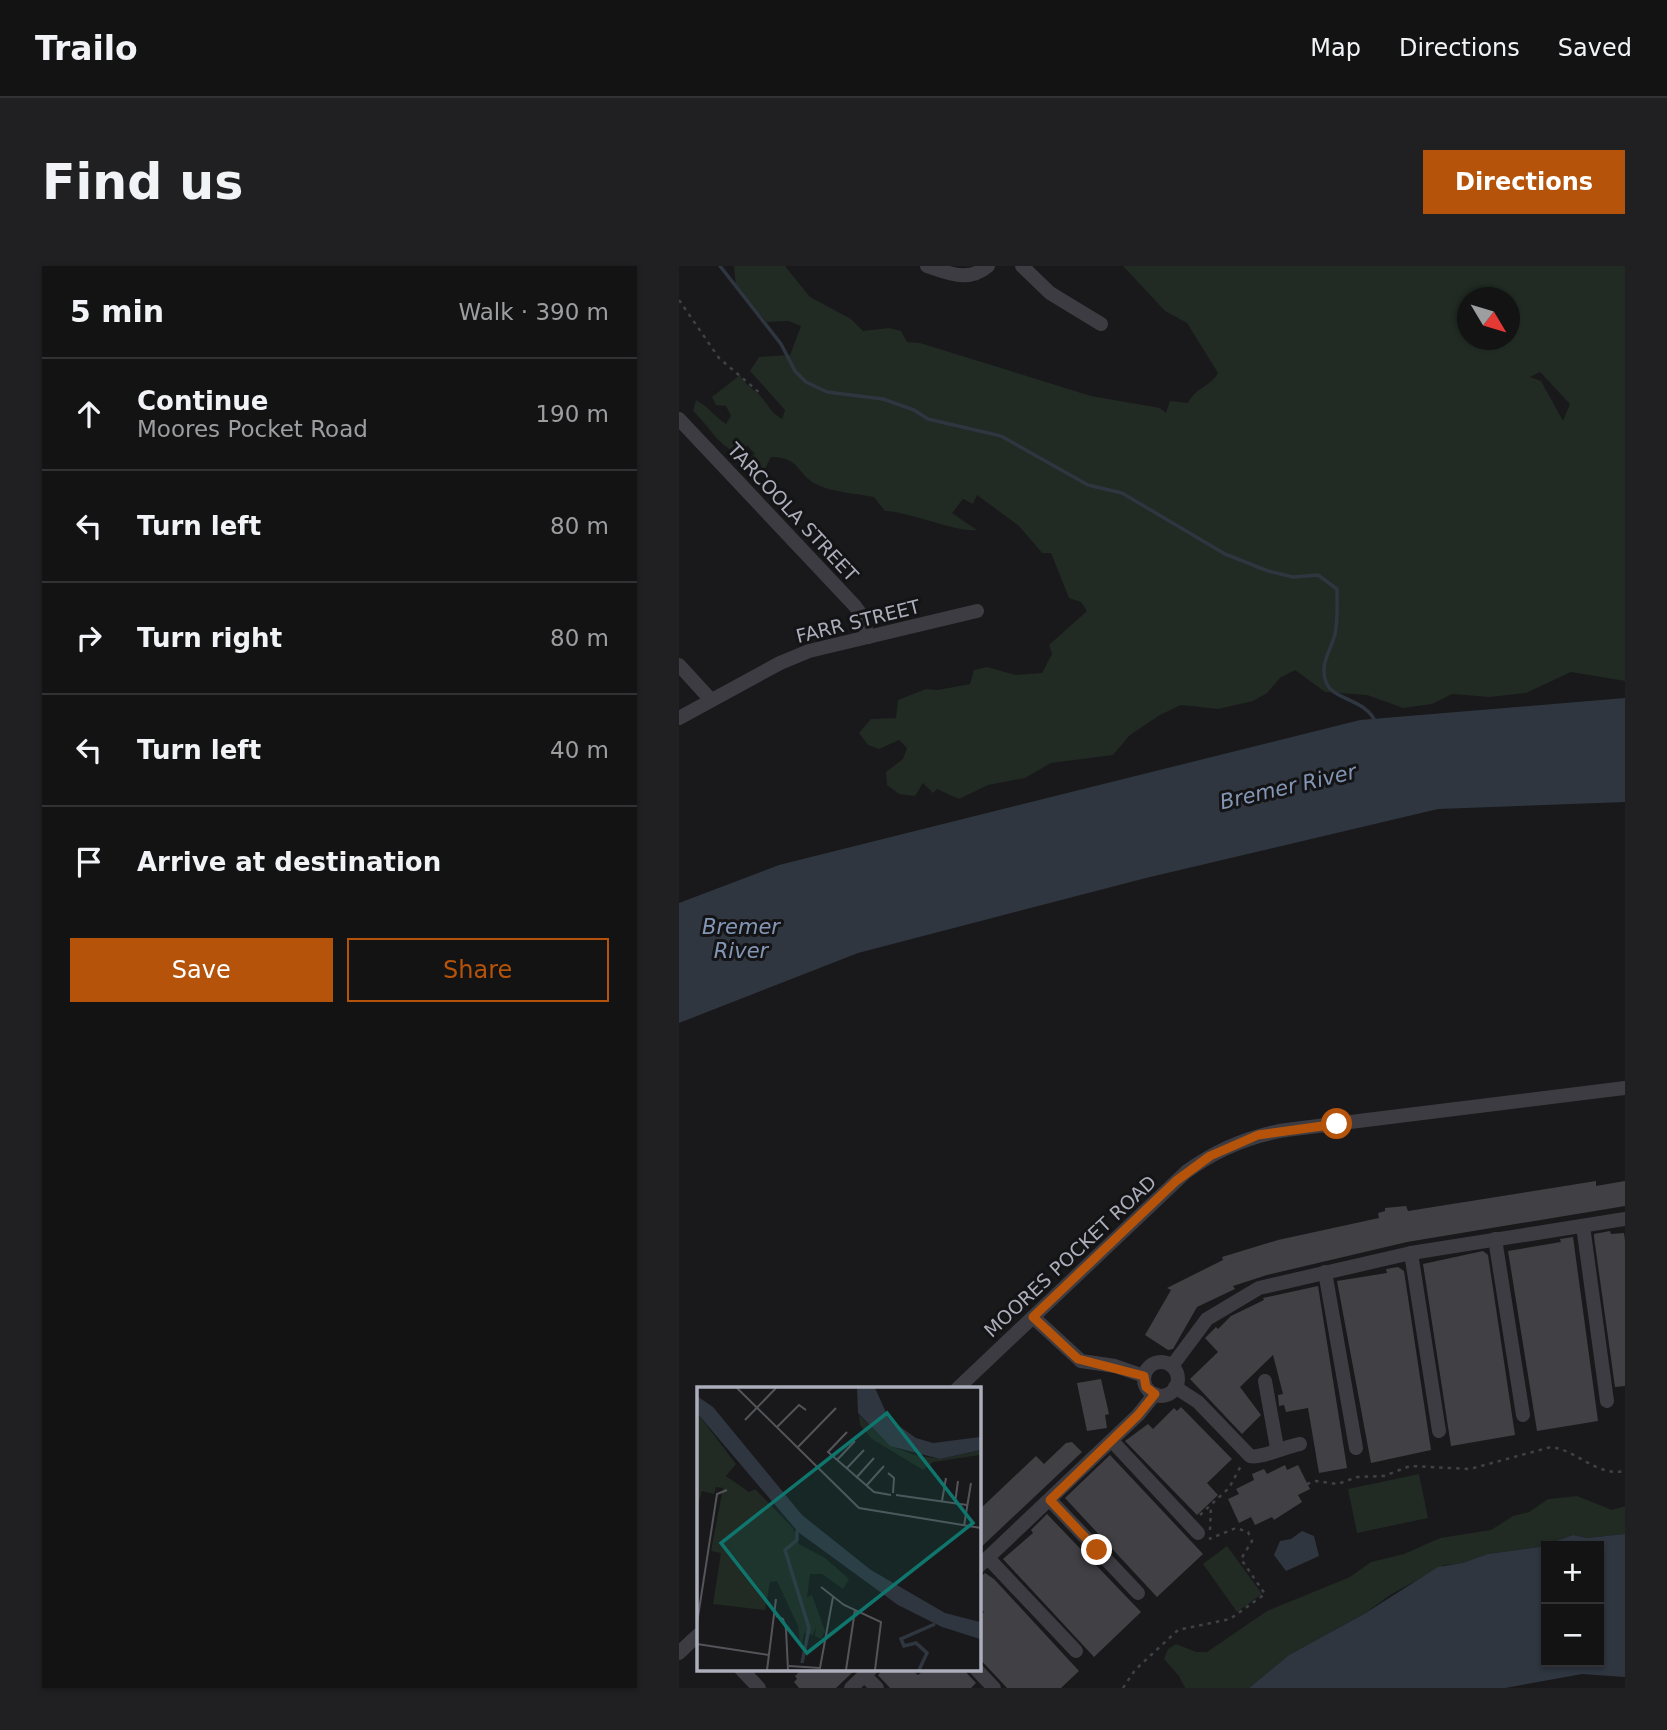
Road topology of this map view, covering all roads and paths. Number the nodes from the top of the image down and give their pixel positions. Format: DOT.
graph roads {
  1 [pos="927,266"];
  2 [pos="988,266"];
  3 [pos="1023,266"];
  4 [pos="679,300"];
  5 [pos="1101,324"];
  6 [pos="761,394"];
  7 [pos="679,419"];
  8 [pos="977,611"];
  9 [pos="867,637"];
  10 [pos="679,666"];
  11 [pos="711,700"];
  12 [pos="679,718"];
  13 [pos="1625,1088"];
  14 [pos="1625,1219"];
  15 [pos="1583,1226"];
  16 [pos="1496,1239"];
  17 [pos="1411,1253"];
  18 [pos="1325,1272"];
  19 [pos="1033,1317"];
  20 [pos="1172,1366"];
  21 [pos="1144,1376"];
  22 [pos="1265,1381"];
  23 [pos="959,1387"];
  24 [pos="1175,1387"];
  25 [pos="1155,1394"];
  26 [pos="1607,1396"];
  27 [pos="1522,1410"];
  28 [pos="1438,1425"];
  29 [pos="1353,1433"];
  30 [pos="1112,1441"];
  31 [pos="1300,1444"];
  32 [pos="1277,1448"];
  33 [pos="1356,1448"];
  34 [pos="1248,1455"];
  35 [pos="1625,1471"];
  36 [pos="1307,1484"];
  37 [pos="1050,1500"];
  38 [pos="1211,1505"];
  39 [pos="1193,1528"];
  40 [pos="983,1563"];
  41 [pos="1134,1588"];
  42 [pos="697,1636"];
  43 [pos="1071,1646"];
  44 [pos="679,1653"];
  45 [pos="742,1670"];
  46 [pos="977,1670"];
  47 [pos="868,1672"];
  48 [pos="759,1688"];
  49 [pos="851,1688"];
  50 [pos="877,1688"];
  51 [pos="994,1688"];
  52 [pos="1019,1688"];
  53 [pos="1123,1688"];
  1 -- 2 [label="street"];
  3 -- 5 [label="street"];
  4 -- 6 [label="path"];
  7 -- 9 [label="street, TARCOOLA STREET"];
  8 -- 9 [label="street, FARR STREET"];
  9 -- 11 [label="street, FARR STREET"];
  10 -- 11 [label="street"];
  11 -- 12 [label="street, FARR STREET"];
  13 -- 19 [label="street, MOORES POCKET ROAD"];
  14 -- 15 [label="street"];
  15 -- 16 [label="street"];
  15 -- 26 [label="street"];
  16 -- 17 [label="street"];
  16 -- 27 [label="street"];
  17 -- 18 [label="street"];
  17 -- 28 [label="street"];
  18 -- 20 [label="street"];
  18 -- 29 [label="street"];
  19 -- 21 [label="street"];
  19 -- 23 [label="street, MOORES POCKET ROAD"];
  20 -- 21 [label="street"];
  20 -- 24 [label="street"];
  21 -- 25 [label="street"];
  22 -- 32 [label="street"];
  24 -- 25 [label="street"];
  24 -- 34 [label="street"];
  25 -- 30 [label="street"];
  26 -- 27 [label="path"];
  27 -- 28 [label="path"];
  28 -- 29 [label="path"];
  29 -- 31 [label="path"];
  29 -- 33 [label="street"];
  30 -- 37 [label="street"];
  30 -- 39 [label="street"];
  31 -- 32 [label="street"];
  32 -- 34 [label="street"];
  34 -- 38 [label="path"];
  35 -- 36 [label="path"];
  37 -- 40 [label="street"];
  37 -- 41 [label="street"];
  38 -- 39 [label="path"];
  38 -- 53 [label="path"];
  39 -- 41 [label="path"];
  40 -- 43 [label="street"];
  41 -- 43 [label="path"];
  42 -- 44 [label="street"];
  43 -- 52 [label="path"];
  45 -- 48 [label="street"];
  46 -- 51 [label="street"];
  47 -- 49 [label="street"];
  47 -- 50 [label="street"];
}
